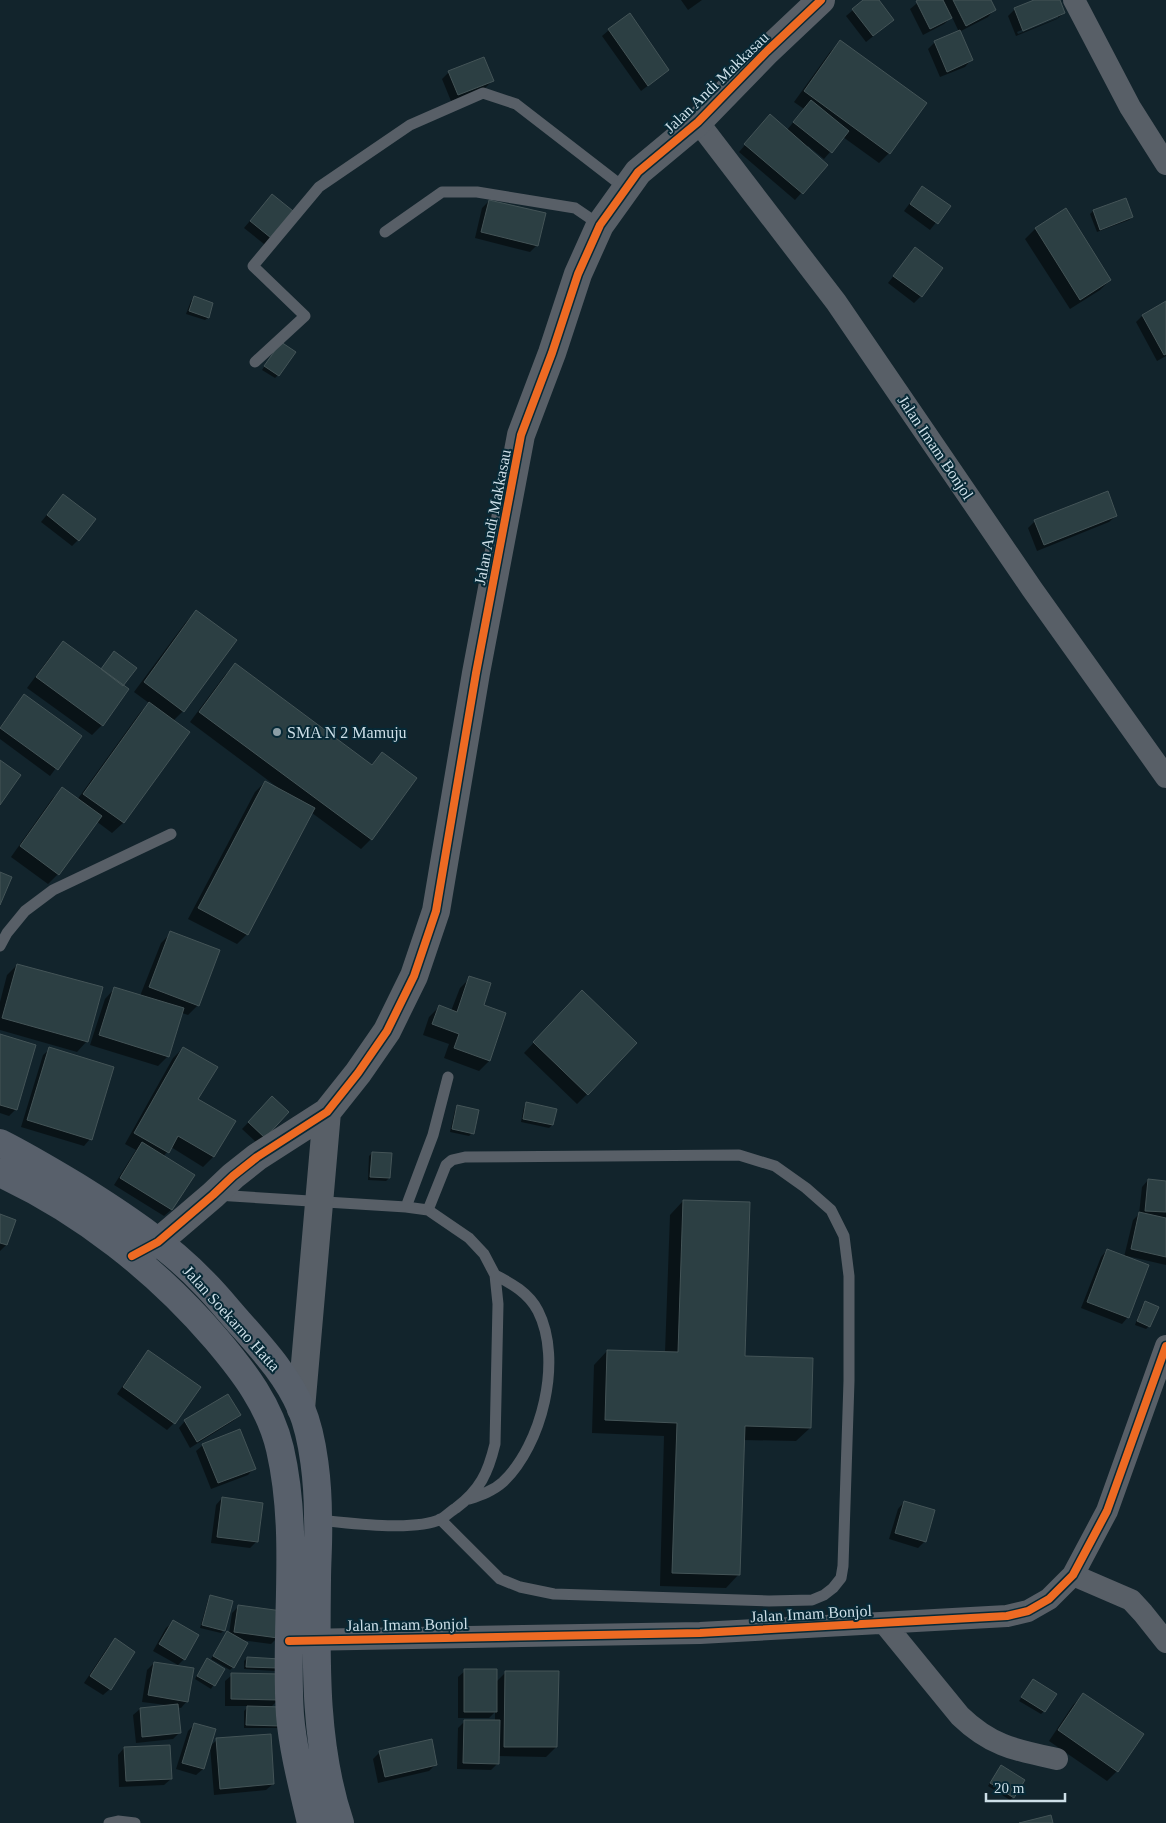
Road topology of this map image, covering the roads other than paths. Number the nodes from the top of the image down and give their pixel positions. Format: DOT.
graph roads {
  1 [pos="821,0"];
  2 [pos="1074,0"];
  3 [pos="698,122"];
  4 [pos="1166,164"];
  5 [pos="626,189"];
  6 [pos="600,224"];
  7 [pos="385,232"];
  8 [pos="255,362"];
  9 [pos="1166,777"];
  10 [pos="171,834"];
  11 [pos="0,946"];
  12 [pos="448,1077"];
  13 [pos="326,1112"];
  14 [pos="0,1144"];
  15 [pos="0,1173"];
  16 [pos="213,1195"];
  17 [pos="318,1202"];
  18 [pos="406,1207"];
  19 [pos="428,1210"];
  20 [pos="158,1242"];
  21 [pos="132,1256"];
  22 [pos="495,1275"];
  23 [pos="1166,1346"];
  24 [pos="301,1409"];
  25 [pos="467,1499"];
  26 [pos="319,1520"];
  27 [pos="440,1520"];
  28 [pos="1073,1575"];
  29 [pos="884,1623"];
  30 [pos="318,1640"];
  31 [pos="290,1641"];
  32 [pos="1166,1642"];
  33 [pos="1057,1759"];
  34 [pos="109,1823"];
  35 [pos="135,1823"];
  36 [pos="310,1823"];
  37 [pos="340,1823"];
  1 -- 3 [label="street, Jalan Andi Makkasau"];
  2 -- 4 [label="street"];
  3 -- 5 [label="street, Jalan Andi Makkasau"];
  3 -- 9 [label="street, Jalan Imam Bonjol"];
  5 -- 6 [label="street, Jalan Andi Makkasau"];
  5 -- 8 [label="lane"];
  6 -- 7 [label="lane"];
  6 -- 13 [label="street, Jalan Andi Makkasau"];
  10 -- 11 [label="lane"];
  12 -- 18 [label="lane"];
  13 -- 16 [label="street, Jalan Andi Makkasau"];
  13 -- 17 [label="street"];
  14 -- 20 [label="main road, Jalan Soekarno Hatta"];
  15 -- 21 [label="main road, Jalan Soekarno Hatta"];
  16 -- 17 [label="lane"];
  16 -- 20 [label="street, Jalan Andi Makkasau"];
  17 -- 18 [label="lane"];
  17 -- 24 [label="street"];
  18 -- 19 [label="lane"];
  19 -- 22 [label="lane"];
  19 -- 27 [label="lane"];
  20 -- 21 [label="street, Jalan Andi Makkasau"];
  20 -- 24 [label="main road, Jalan Soekarno Hatta"];
  21 -- 31 [label="main road, Jalan Soekarno Hatta"];
  22 -- 25 [label="lane"];
  22 -- 25 [label="lane"];
  23 -- 28 [label="street, Jalan Imam Bonjol"];
  24 -- 26 [label="main road, Jalan Soekarno Hatta"];
  25 -- 27 [label="lane"];
  26 -- 27 [label="lane"];
  26 -- 30 [label="main road, Jalan Soekarno Hatta"];
  28 -- 29 [label="street, Jalan Imam Bonjol"];
  28 -- 32 [label="street"];
  29 -- 30 [label="street, Jalan Imam Bonjol"];
  29 -- 33 [label="street"];
  30 -- 31 [label="street, Jalan Imam Bonjol"];
  30 -- 37 [label="main road, Jalan Soekarno Hatta"];
  31 -- 36 [label="main road, Jalan Soekarno Hatta"];
  34 -- 35 [label="lane"];
}
